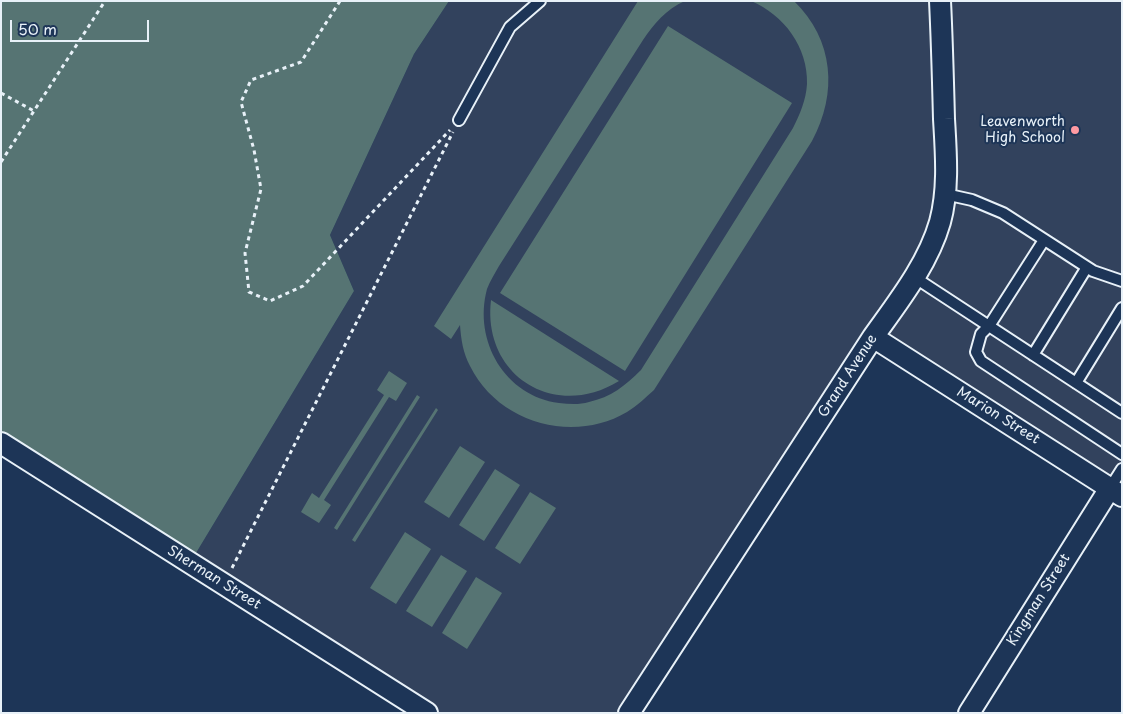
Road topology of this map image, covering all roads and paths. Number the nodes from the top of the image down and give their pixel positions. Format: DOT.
graph roads {
  1 [pos="105,1"];
  2 [pos="340,1"];
  3 [pos="540,1"];
  4 [pos="940,1"];
  5 [pos="1,92"];
  6 [pos="34,111"];
  7 [pos="459,120"];
  8 [pos="1,162"];
  9 [pos="945,194"];
  10 [pos="1044,240"];
  11 [pos="1087,267"];
  12 [pos="914,277"];
  13 [pos="1122,281"];
  14 [pos="1122,308"];
  15 [pos="989,326"];
  16 [pos="873,337"];
  17 [pos="1033,355"];
  18 [pos="1076,384"];
  19 [pos="1120,409"];
  20 [pos="1,443"];
  21 [pos="1122,454"];
  22 [pos="1122,469"];
  23 [pos="1116,492"];
  24 [pos="223,584"];
  25 [pos="427,713"];
  26 [pos="629,713"];
  27 [pos="968,713"];
  1 -- 6 [label="path"];
  2 -- 7 [label="path"];
  3 -- 7 [label="lane"];
  4 -- 9 [label="street, Grand Avenue"];
  5 -- 6 [label="path"];
  6 -- 8 [label="path"];
  7 -- 24 [label="path"];
  9 -- 10 [label="lane"];
  9 -- 12 [label="street, Grand Avenue"];
  10 -- 11 [label="lane"];
  10 -- 15 [label="lane"];
  11 -- 13 [label="lane"];
  11 -- 17 [label="lane"];
  12 -- 15 [label="lane"];
  12 -- 16 [label="street, Grand Avenue"];
  14 -- 18 [label="lane"];
  15 -- 17 [label="lane"];
  15 -- 21 [label="lane"];
  16 -- 23 [label="street, Marion Street"];
  16 -- 26 [label="street, Grand Avenue"];
  17 -- 18 [label="lane"];
  18 -- 19 [label="lane"];
  20 -- 24 [label="street, Sherman Street"];
  22 -- 23 [label="lane"];
  23 -- 27 [label="street, Kingman Street"];
  24 -- 25 [label="street, Sherman Street"];
}
